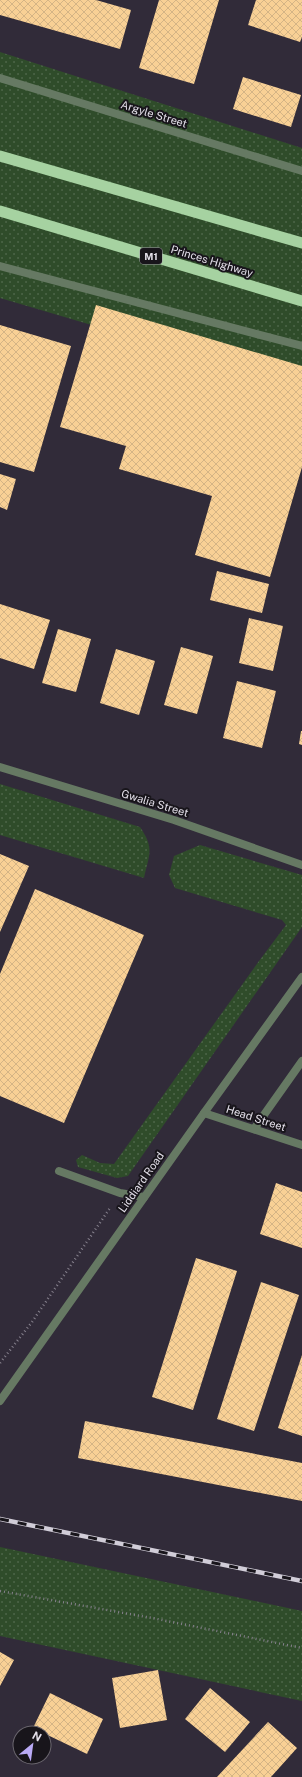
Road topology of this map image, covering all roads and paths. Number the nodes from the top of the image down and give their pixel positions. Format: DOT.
graph roads {
  1 [pos="0,78"];
  2 [pos="0,156"];
  3 [pos="302,171"];
  4 [pos="0,211"];
  5 [pos="302,243"];
  6 [pos="0,266"];
  7 [pos="302,301"];
  8 [pos="302,346"];
  9 [pos="0,768"];
  10 [pos="302,865"];
  11 [pos="302,977"];
  12 [pos="302,1061"];
  13 [pos="204,1113"];
  14 [pos="254,1129"];
  15 [pos="302,1145"];
  16 [pos="59,1171"];
  17 [pos="120,1193"];
  18 [pos="144,1197"];
  19 [pos="0,1363"];
  20 [pos="0,1401"];
  21 [pos="0,1591"];
  22 [pos="302,1648"];
  1 -- 3 [label="street, Argyle Street"];
  2 -- 5 [label="highway"];
  4 -- 7 [label="highway, Princes Highway / M1"];
  6 -- 8 [label="street"];
  9 -- 10 [label="street, Gwalia Street"];
  11 -- 13 [label="street, Liddiard Road"];
  12 -- 14 [label="street"];
  13 -- 14 [label="street, Head Street"];
  13 -- 18 [label="street, Liddiard Road"];
  14 -- 15 [label="street, Head Street"];
  16 -- 17 [label="street"];
  17 -- 18 [label="street"];
  17 -- 19 [label="path"];
  18 -- 20 [label="street, Liddiard Road"];
  21 -- 22 [label="path"];
}
